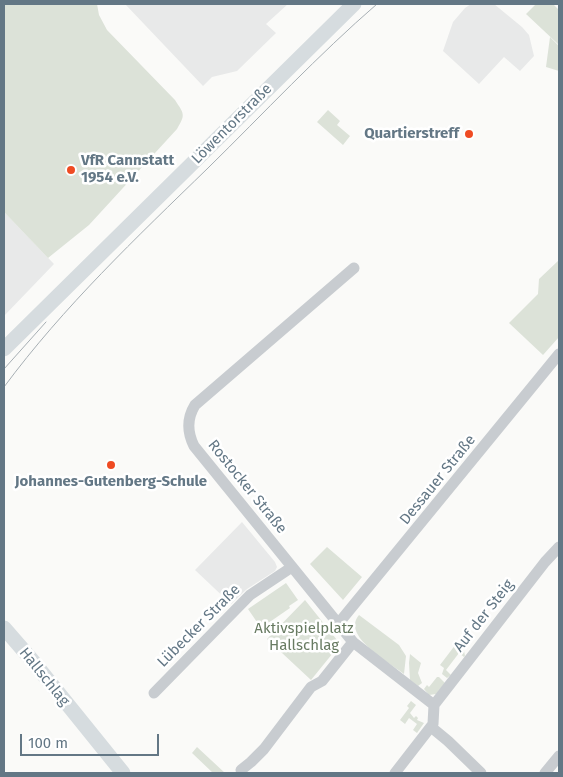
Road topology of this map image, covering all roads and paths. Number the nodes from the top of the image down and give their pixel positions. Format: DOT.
graph roads {
  1 [pos="354,4"];
  2 [pos="354,268"];
  3 [pos="4,349"];
  4 [pos="559,354"];
  5 [pos="559,547"];
  6 [pos="292,567"];
  7 [pos="338,624"];
  8 [pos="4,628"];
  9 [pos="353,642"];
  10 [pos="154,693"];
  11 [pos="434,705"];
  12 [pos="431,728"];
  13 [pos="559,756"];
  14 [pos="241,770"];
  15 [pos="123,773"];
  16 [pos="395,773"];
  17 [pos="481,773"];
  18 [pos="545,773"];
  1 -- 3 [label="main road, Löwentorstraße"];
  2 -- 6 [label="street, Rostocker Straße"];
  4 -- 7 [label="street, Dessauer Straße"];
  5 -- 11 [label="street, Auf der Steig"];
  6 -- 7 [label="street, Rostocker Straße"];
  6 -- 10 [label="street, Lübecker Straße"];
  7 -- 9 [label="street, Rostocker Straße"];
  8 -- 15 [label="main road, Hallschlag"];
  9 -- 11 [label="street, Rostocker Straße"];
  9 -- 14 [label="street"];
  11 -- 12 [label="street"];
  12 -- 16 [label="street"];
  12 -- 17 [label="street"];
  13 -- 18 [label="street"];
}
